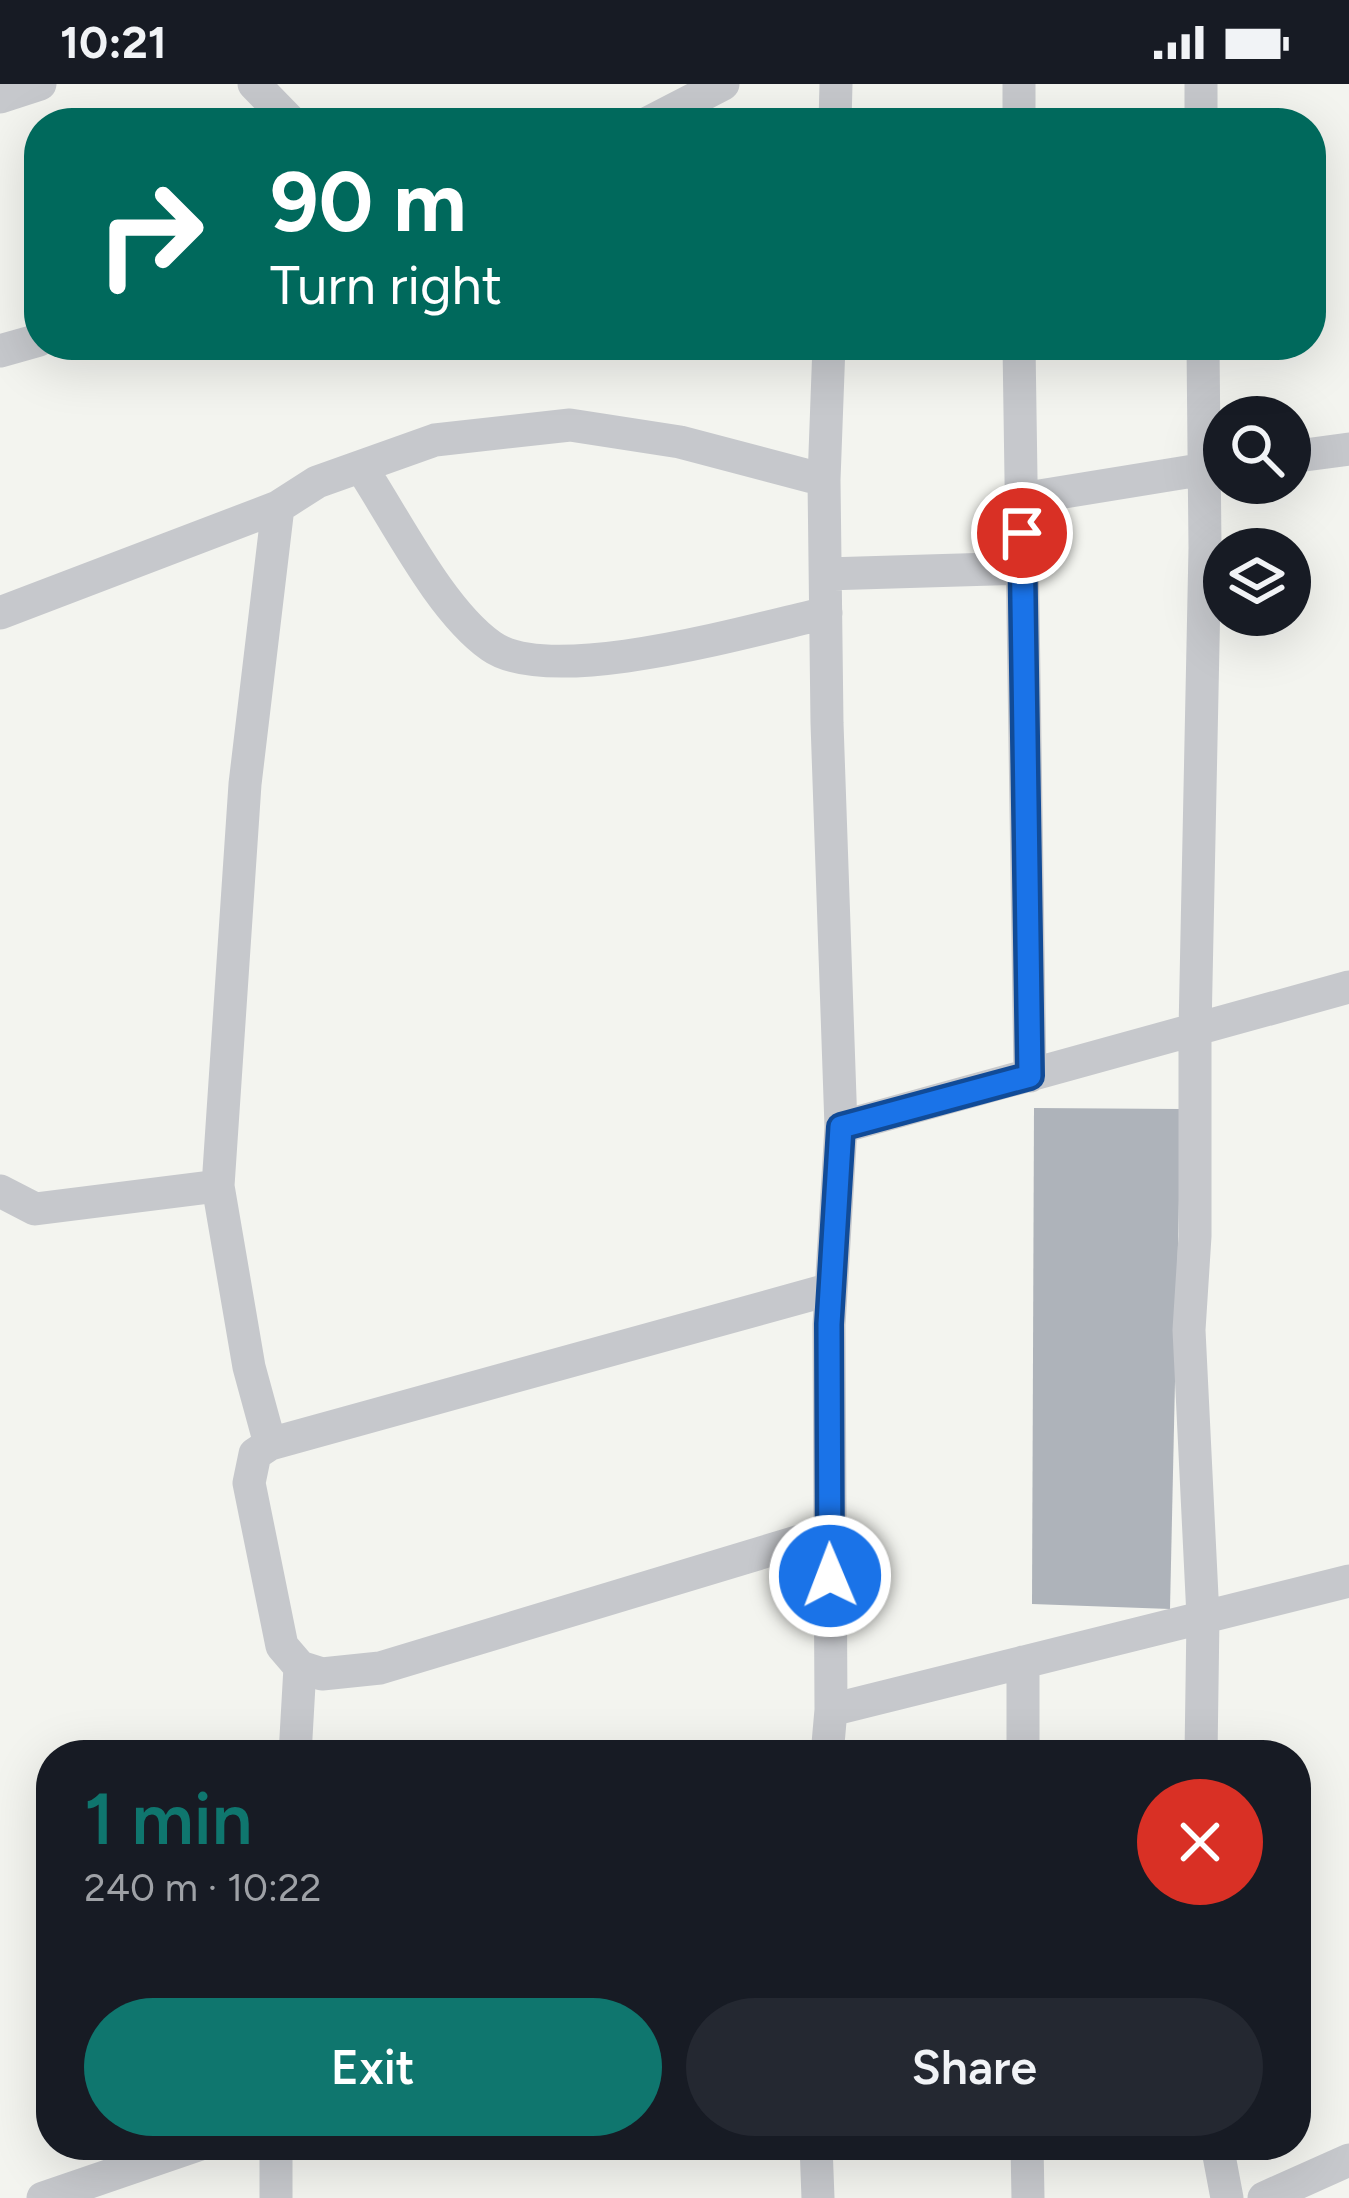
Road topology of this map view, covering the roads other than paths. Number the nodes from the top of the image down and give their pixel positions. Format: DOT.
graph roads {
  1 [pos="40,84"];
  2 [pos="723,84"];
  3 [pos="0,97"];
  4 [pos="677,108"];
  5 [pos="828,360"];
  6 [pos="1018,360"];
  7 [pos="1204,360"];
  8 [pos="1208,396"];
  9 [pos="1349,449"];
  10 [pos="1311,454"];
  11 [pos="361,467"];
  12 [pos="1203,470"];
  13 [pos="824,480"];
  14 [pos="1021,499"];
  15 [pos="1213,504"];
  16 [pos="278,506"];
  17 [pos="1023,568"];
  18 [pos="826,574"];
  19 [pos="0,578"];
  20 [pos="12,608"];
  21 [pos="826,613"];
  22 [pos="1349,987"];
  23 [pos="1195,1031"];
  24 [pos="1030,1076"];
  25 [pos="841,1127"];
  26 [pos="218,1186"];
  27 [pos="0,1191"];
  28 [pos="831,1289"];
  29 [pos="270,1444"];
  30 [pos="830,1532"];
  31 [pos="1349,1580"];
  32 [pos="1203,1618"];
  33 [pos="1023,1662"];
  34 [pos="300,1667"];
  35 [pos="831,1710"];
  36 [pos="296,1740"];
  37 [pos="825,1740"];
  38 [pos="1023,1740"];
  39 [pos="1201,1740"];
  40 [pos="154,2160"];
  41 [pos="276,2160"];
  42 [pos="817,2160"];
  43 [pos="1027,2160"];
  44 [pos="1219,2160"];
  45 [pos="1349,2160"];
  46 [pos="43,2198"];
  47 [pos="276,2198"];
  48 [pos="818,2198"];
  49 [pos="1028,2198"];
  50 [pos="1227,2198"];
  51 [pos="1264,2198"];
  1 -- 3 [label="street"];
  2 -- 4 [label="street"];
  5 -- 13 [label="street"];
  6 -- 14 [label="street"];
  7 -- 8 [label="street"];
  9 -- 10 [label="street"];
  11 -- 13 [label="street"];
  11 -- 16 [label="street"];
  11 -- 21 [label="street"];
  12 -- 14 [label="street"];
  13 -- 18 [label="street"];
  14 -- 17 [label="street"];
  15 -- 23 [label="street"];
  16 -- 20 [label="street"];
  16 -- 26 [label="street"];
  17 -- 18 [label="street"];
  17 -- 24 [label="street"];
  18 -- 21 [label="street"];
  19 -- 20 [label="street"];
  21 -- 25 [label="street"];
  22 -- 23 [label="street"];
  23 -- 24 [label="street"];
  23 -- 32 [label="street"];
  24 -- 25 [label="street"];
  25 -- 28 [label="street"];
  26 -- 27 [label="street"];
  26 -- 29 [label="street"];
  28 -- 29 [label="street"];
  28 -- 30 [label="street"];
  29 -- 34 [label="street"];
  30 -- 34 [label="street"];
  30 -- 35 [label="street"];
  31 -- 32 [label="street"];
  32 -- 33 [label="street"];
  32 -- 39 [label="street"];
  33 -- 35 [label="street"];
  33 -- 38 [label="street"];
  34 -- 36 [label="street"];
  35 -- 37 [label="street"];
  40 -- 46 [label="street"];
  41 -- 47 [label="street"];
  42 -- 48 [label="street"];
  43 -- 49 [label="street"];
  44 -- 50 [label="street"];
  45 -- 51 [label="street"];
}
